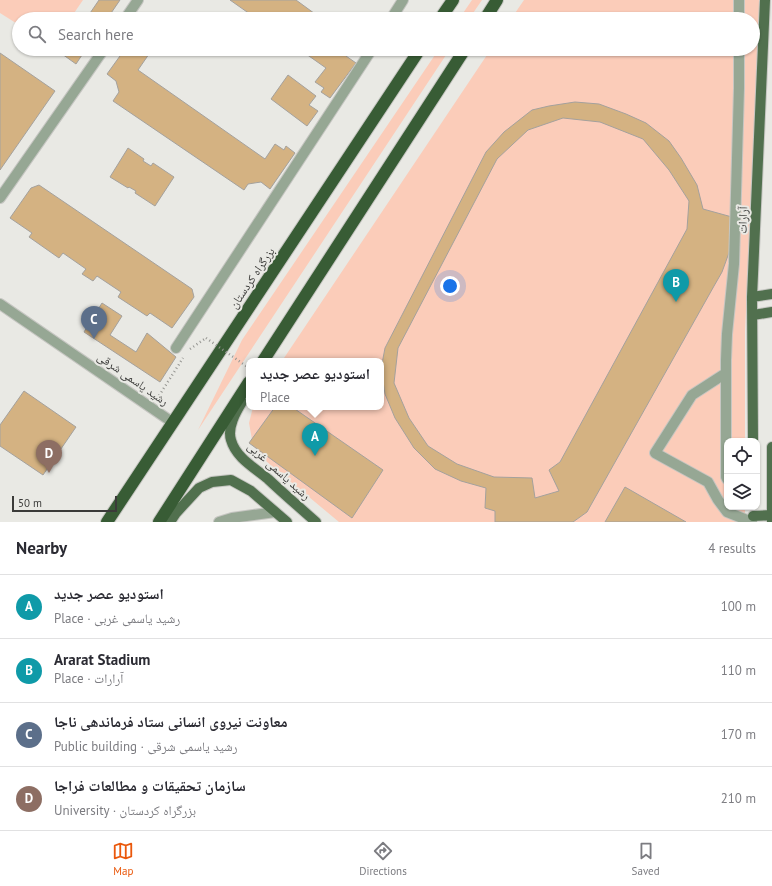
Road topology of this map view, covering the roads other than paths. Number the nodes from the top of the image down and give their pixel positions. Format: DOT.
graph roads {
  1 [pos="138,0"];
  2 [pos="404,0"];
  3 [pos="453,0"];
  4 [pos="497,0"];
  5 [pos="739,0"];
  6 [pos="765,0"];
  7 [pos="130,12"];
  8 [pos="396,12"];
  9 [pos="445,12"];
  10 [pos="489,12"];
  11 [pos="739,12"];
  12 [pos="99,56"];
  13 [pos="367,56"];
  14 [pos="415,56"];
  15 [pos="460,56"];
  16 [pos="739,56"];
  17 [pos="0,198"];
  18 [pos="772,294"];
  19 [pos="752,297"];
  20 [pos="0,304"];
  21 [pos="772,312"];
  22 [pos="753,315"];
  23 [pos="176,348"];
  24 [pos="266,357"];
  25 [pos="726,373"];
  26 [pos="246,387"];
  27 [pos="246,396"];
  28 [pos="172,422"];
  29 [pos="753,438"];
  30 [pos="772,447"];
  31 [pos="726,474"];
  32 [pos="275,512"];
  33 [pos="772,516"];
  34 [pos="753,517"];
  35 [pos="232,521"];
  36 [pos="107,522"];
  37 [pos="159,522"];
  38 [pos="170,522"];
  39 [pos="219,522"];
  40 [pos="287,522"];
  41 [pos="316,522"];
  42 [pos="772,522"];
  1 -- 7 [label="street"];
  2 -- 8 [label="street"];
  3 -- 9 [label="highway"];
  4 -- 10 [label="highway"];
  5 -- 11 [label="street"];
  6 -- 19 [label="main road, آرارات"];
  12 -- 17 [label="street"];
  13 -- 23 [label="street"];
  14 -- 28 [label="highway, بزرگراه کردستان"];
  15 -- 24 [label="highway"];
  16 -- 25 [label="street"];
  18 -- 19 [label="main road"];
  19 -- 22 [label="main road, آرارات"];
  20 -- 28 [label="street, رشید یاسمی شرقی"];
  21 -- 22 [label="main road"];
  22 -- 29 [label="main road, آرارات"];
  25 -- 31 [label="street"];
  25 -- 34 [label="street"];
  26 -- 37 [label="highway"];
  27 -- 41 [label="main road, رشید یاسمی غربی"];
  28 -- 36 [label="highway, بزرگراه کردستان"];
  30 -- 33 [label="main road"];
  32 -- 35 [label="street"];
  32 -- 38 [label="main road"];
  32 -- 40 [label="main road"];
  33 -- 34 [label="main road"];
  33 -- 42 [label="main road"];
  35 -- 39 [label="street"];
}
